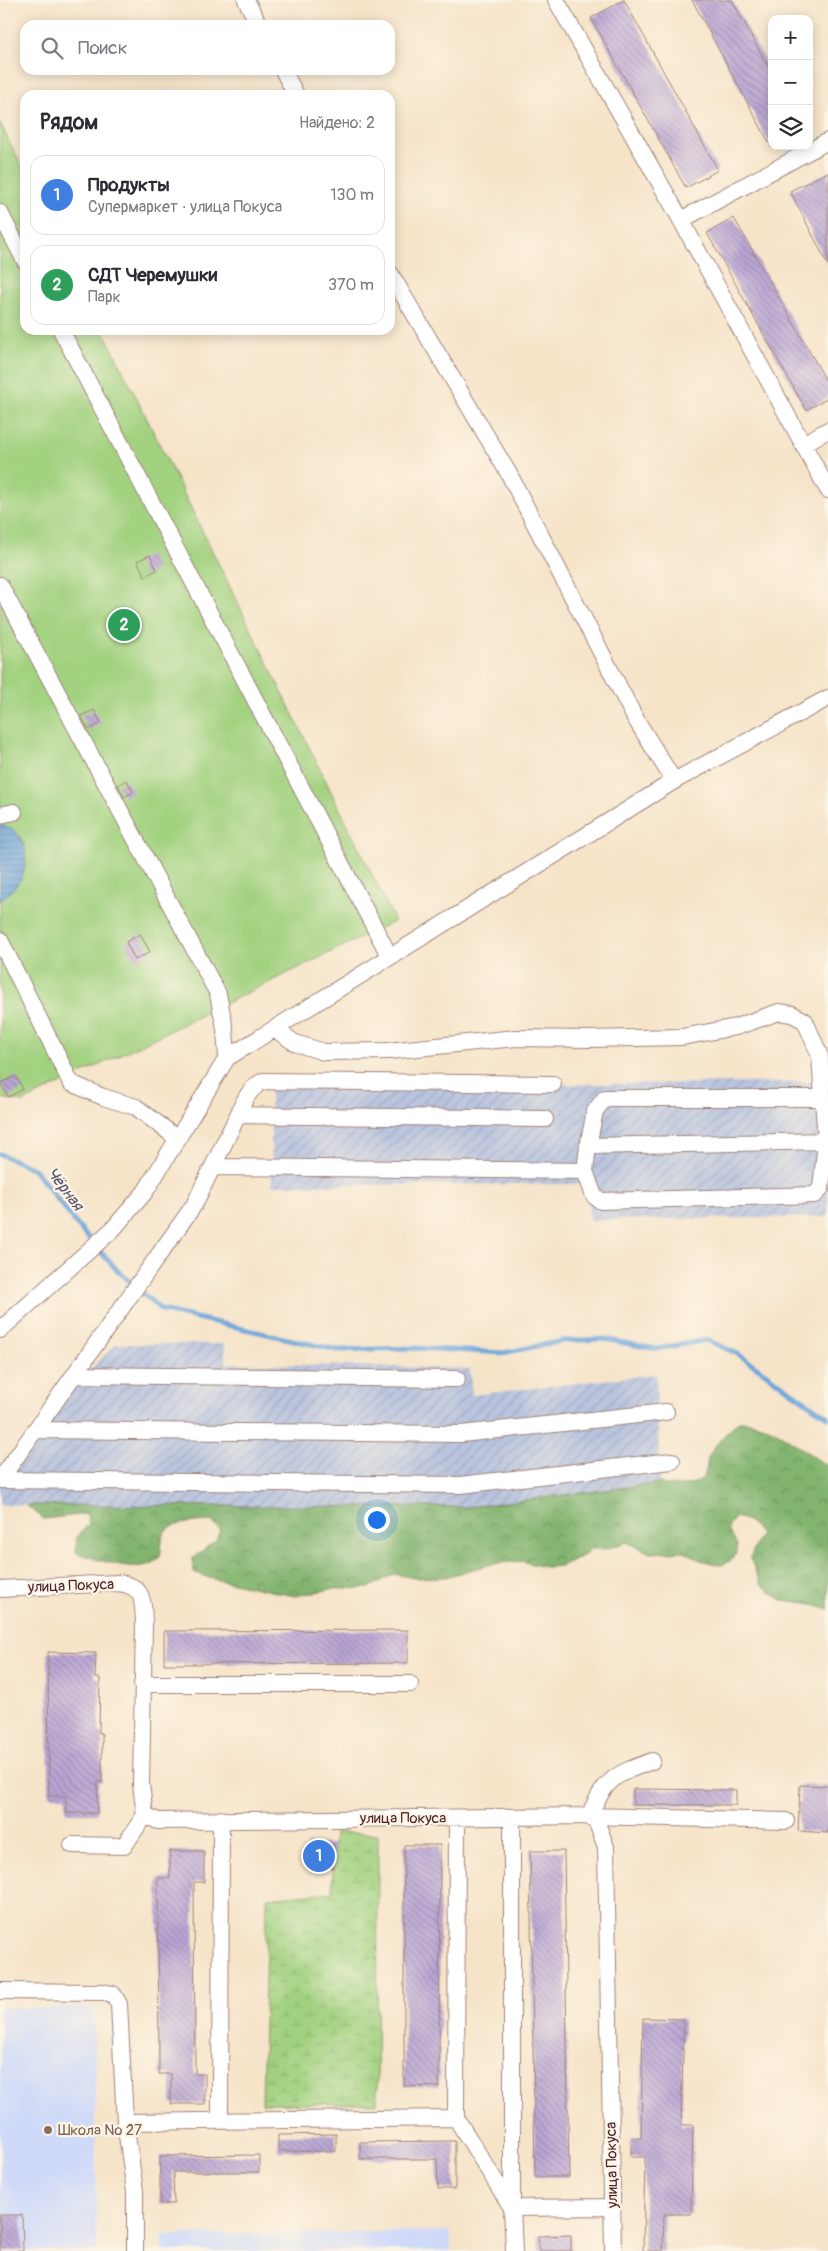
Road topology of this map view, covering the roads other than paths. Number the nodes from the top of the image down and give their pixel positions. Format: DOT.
graph roads {
  1 [pos="246,0"];
  2 [pos="558,1"];
  3 [pos="256,20"];
  4 [pos="286,75"];
  5 [pos="293,90"];
  6 [pos="828,142"];
  7 [pos="0,213"];
  8 [pos="681,220"];
  9 [pos="20,251"];
  10 [pos="395,281"];
  11 [pos="64,335"];
  12 [pos="828,430"];
  13 [pos="803,444"];
  14 [pos="828,490"];
  15 [pos="0,585"];
  16 [pos="828,698"];
  17 [pos="674,781"];
  18 [pos="0,940"];
  19 [pos="390,957"];
  20 [pos="276,1029"];
  21 [pos="227,1058"];
  22 [pos="824,1058"];
  23 [pos="553,1084"];
  24 [pos="823,1098"];
  25 [pos="238,1115"];
  26 [pos="545,1119"];
  27 [pos="178,1139"];
  28 [pos="826,1141"];
  29 [pos="588,1146"];
  30 [pos="214,1167"];
  31 [pos="586,1171"];
  32 [pos="0,1330"];
  33 [pos="74,1375"];
  34 [pos="457,1379"];
  35 [pos="666,1412"];
  36 [pos="36,1430"];
  37 [pos="672,1462"];
  38 [pos="0,1480"];
  39 [pos="0,1589"];
  40 [pos="142,1684"];
  41 [pos="410,1684"];
  42 [pos="652,1761"];
  43 [pos="145,1815"];
  44 [pos="589,1816"];
  45 [pos="512,1817"];
  46 [pos="457,1818"];
  47 [pos="222,1820"];
  48 [pos="786,1821"];
  49 [pos="72,1845"];
  50 [pos="0,1992"];
  51 [pos="456,2118"];
  52 [pos="220,2120"];
  53 [pos="125,2122"];
  54 [pos="612,2206"];
  55 [pos="512,2208"];
  56 [pos="136,2251"];
  57 [pos="514,2251"];
  58 [pos="613,2251"];
  1 -- 3 [label="street"];
  2 -- 8 [label="street"];
  4 -- 5 [label="street"];
  6 -- 8 [label="street"];
  7 -- 9 [label="street"];
  8 -- 13 [label="street"];
  10 -- 17 [label="street"];
  11 -- 19 [label="street"];
  12 -- 13 [label="street"];
  13 -- 14 [label="street"];
  15 -- 21 [label="street"];
  16 -- 17 [label="street"];
  17 -- 19 [label="street"];
  18 -- 27 [label="street"];
  19 -- 20 [label="street"];
  20 -- 21 [label="street"];
  20 -- 22 [label="street"];
  21 -- 27 [label="street"];
  22 -- 24 [label="street"];
  23 -- 25 [label="street"];
  24 -- 28 [label="street"];
  24 -- 29 [label="street"];
  25 -- 26 [label="street"];
  25 -- 30 [label="street"];
  27 -- 32 [label="street"];
  28 -- 29 [label="street"];
  28 -- 31 [label="street"];
  29 -- 31 [label="street"];
  30 -- 31 [label="street"];
  30 -- 33 [label="street"];
  33 -- 34 [label="street"];
  33 -- 36 [label="street"];
  35 -- 36 [label="street"];
  36 -- 38 [label="street"];
  37 -- 38 [label="street"];
  39 -- 40 [label="street, улица Покуса"];
  40 -- 41 [label="street"];
  40 -- 43 [label="street, улица Покуса"];
  42 -- 44 [label="street"];
  43 -- 47 [label="street, улица Покуса"];
  43 -- 49 [label="street"];
  44 -- 45 [label="street, улица Покуса"];
  44 -- 48 [label="street"];
  44 -- 54 [label="street, улица Покуса"];
  45 -- 46 [label="street, улица Покуса"];
  45 -- 55 [label="street"];
  46 -- 47 [label="street, улица Покуса"];
  46 -- 51 [label="street"];
  47 -- 52 [label="street"];
  50 -- 53 [label="street"];
  51 -- 52 [label="street"];
  51 -- 55 [label="street"];
  52 -- 53 [label="street"];
  53 -- 56 [label="street"];
  54 -- 55 [label="street"];
  54 -- 58 [label="street, улица Покуса"];
  55 -- 57 [label="street"];
}
